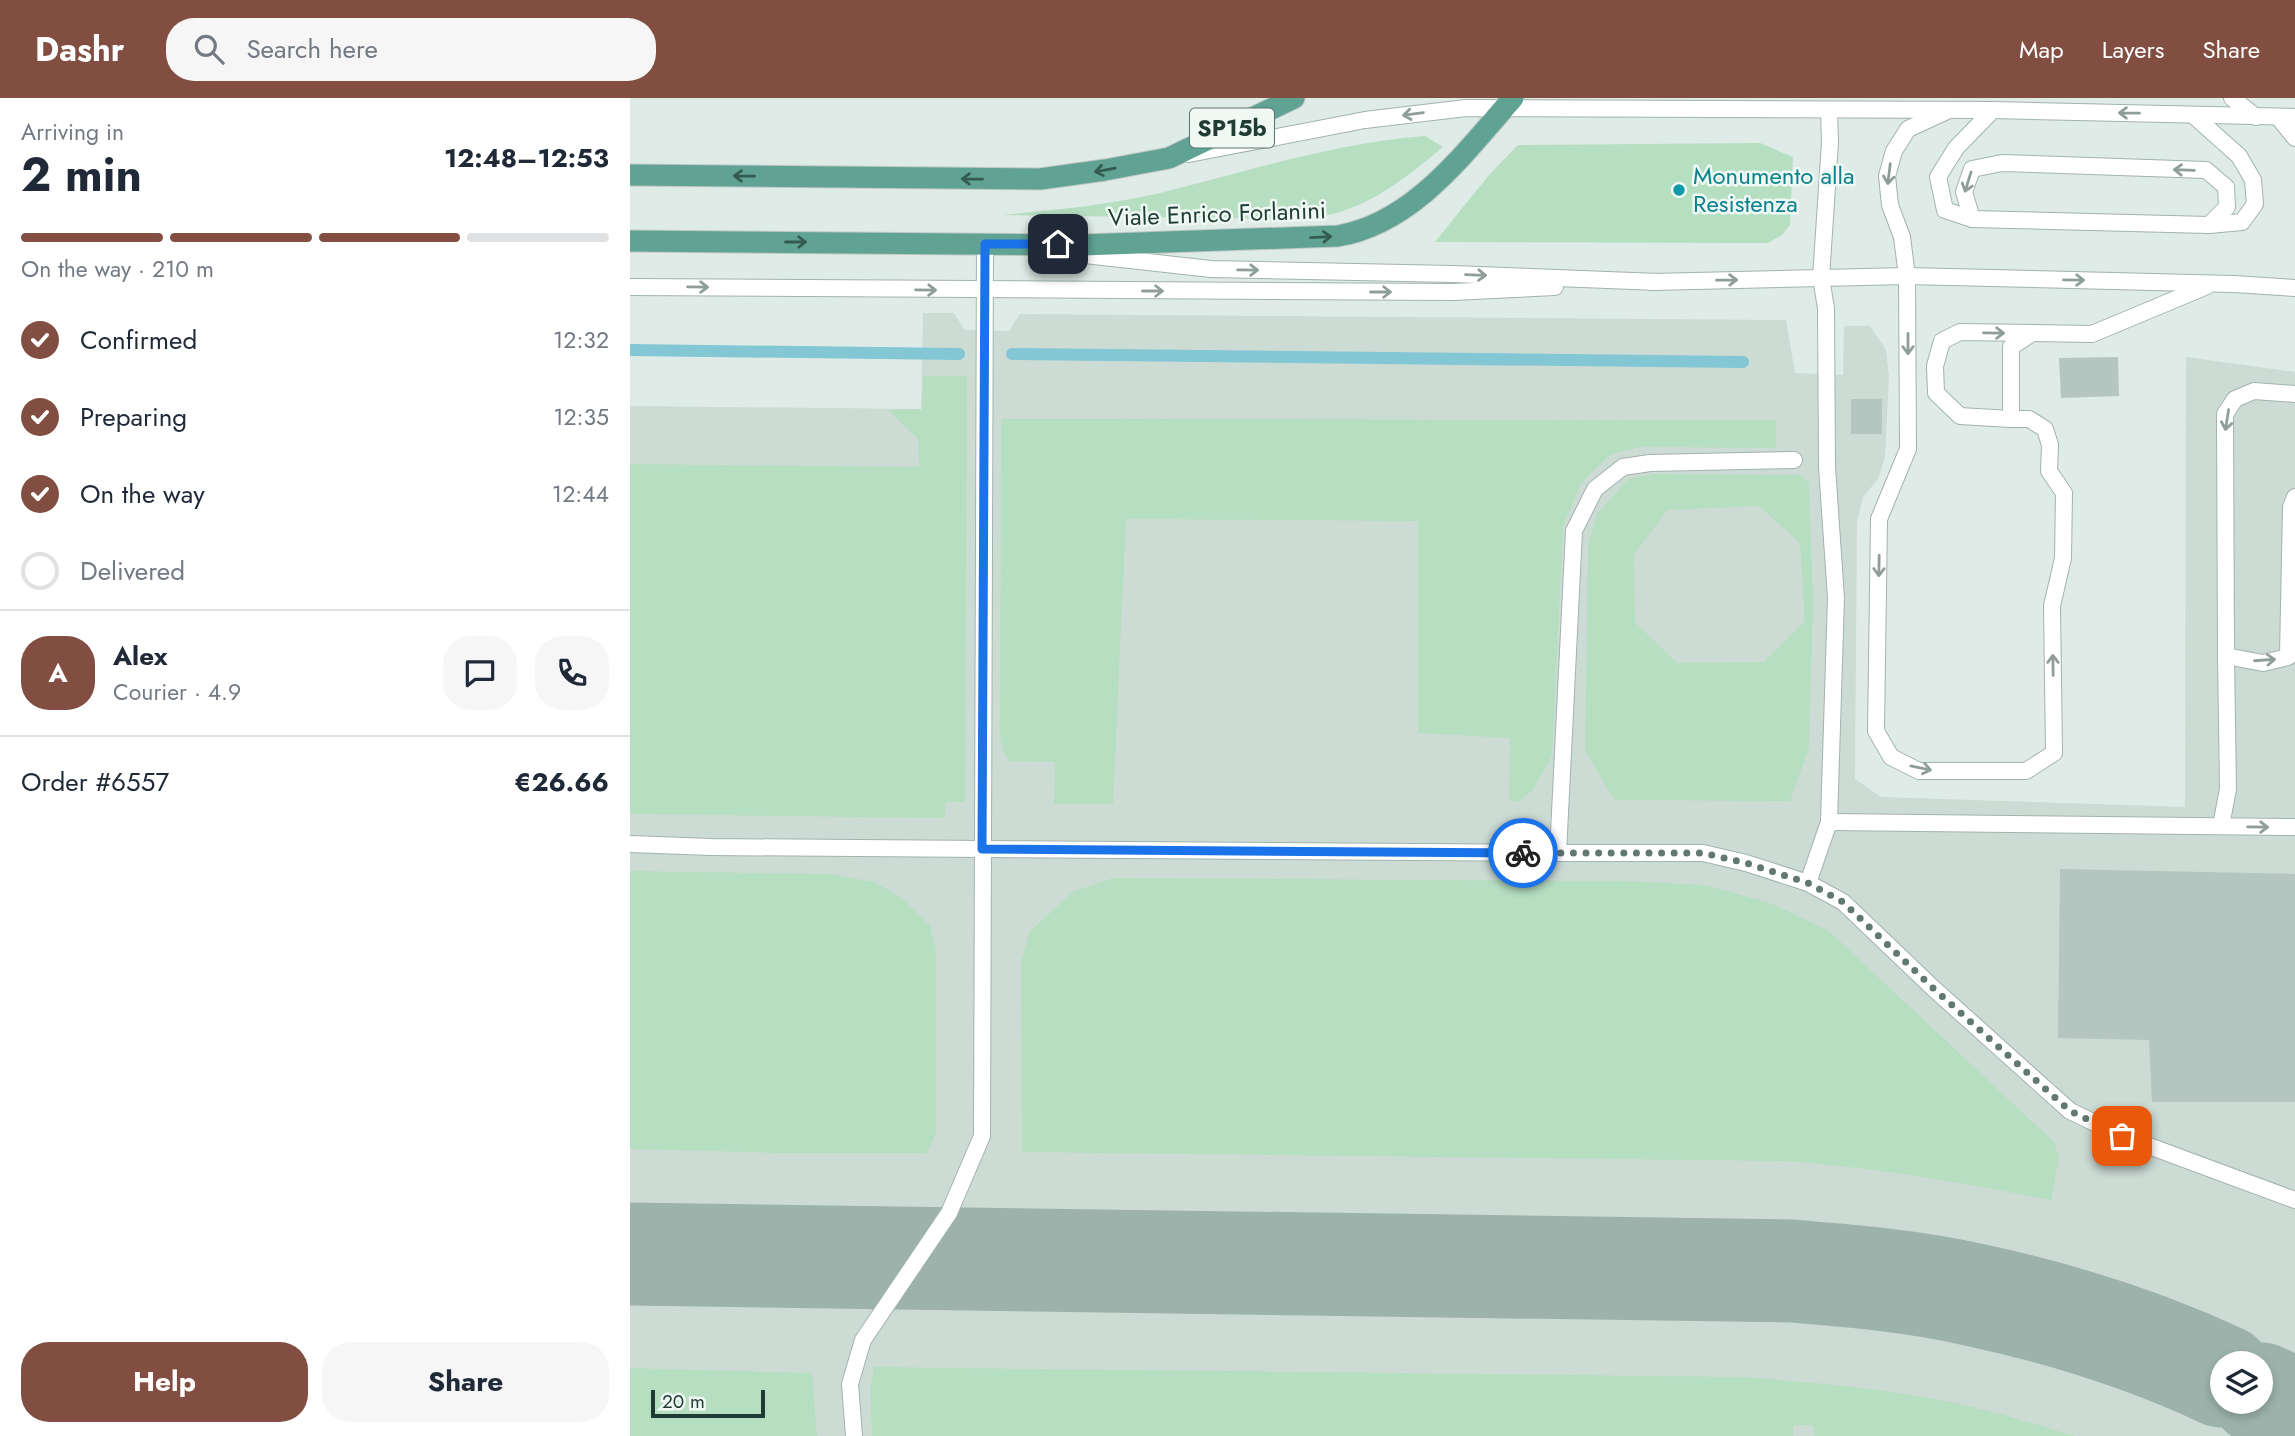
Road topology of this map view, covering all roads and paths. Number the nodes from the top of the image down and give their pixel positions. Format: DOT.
graph roads {
  1 [pos="1294,98"];
  2 [pos="1976,98"];
  3 [pos="2232,98"];
  4 [pos="1509,103"];
  5 [pos="1993,110"];
  6 [pos="1829,111"];
  7 [pos="1947,111"];
  8 [pos="1965,111"];
  9 [pos="2193,115"];
  10 [pos="2256,117"];
  11 [pos="2287,117"];
  12 [pos="2295,138"];
  13 [pos="1169,158"];
  14 [pos="630,175"];
  15 [pos="1972,219"];
  16 [pos="2209,225"];
  17 [pos="630,241"];
  18 [pos="985,244"];
  19 [pos="1908,275"];
  20 [pos="1821,278"];
  21 [pos="2295,281"];
  22 [pos="1659,282"];
  23 [pos="2213,283"];
  24 [pos="2234,284"];
  25 [pos="630,287"];
  26 [pos="2295,288"];
  27 [pos="985,291"];
  28 [pos="2295,297"];
  29 [pos="2031,334"];
  30 [pos="2278,393"];
  31 [pos="2295,394"];
  32 [pos="2295,401"];
  33 [pos="2011,419"];
  34 [pos="1794,460"];
  35 [pos="2295,497"];
  36 [pos="2226,656"];
  37 [pos="1829,822"];
  38 [pos="2221,826"];
  39 [pos="2295,827"];
  40 [pos="630,844"];
  41 [pos="982,849"];
  42 [pos="1558,853"];
  43 [pos="1808,883"];
  44 [pos="2295,1200"];
  45 [pos="854,1436"];
  1 -- 13 [label="main road, SP15b"];
  2 -- 8 [label="lane"];
  3 -- 10 [label="lane"];
  4 -- 6 [label="lane"];
  4 -- 13 [label="lane, one-way"];
  18 -- 4 [label="main road, Viale Enrico Forlanini, one-way"];
  5 -- 8 [label="lane"];
  9 -- 5 [label="lane, one-way"];
  5 -- 15 [label="lane"];
  6 -- 7 [label="lane"];
  6 -- 20 [label="lane"];
  7 -- 8 [label="lane"];
  7 -- 19 [label="lane, one-way"];
  9 -- 10 [label="lane"];
  9 -- 16 [label="lane"];
  10 -- 11 [label="lane"];
  11 -- 12 [label="lane"];
  13 -- 14 [label="main road, Viale Enrico Forlanini, one-way"];
  15 -- 16 [label="lane"];
  16 -- 15 [label="lane, one-way"];
  17 -- 18 [label="main road, Viale Enrico Forlanini, one-way"];
  18 -- 22 [label="lane, one-way"];
  18 -- 27 [label="lane"];
  19 -- 20 [label="lane"];
  19 -- 23 [label="lane, one-way"];
  19 -- 33 [label="lane, one-way"];
  22 -- 20 [label="lane, one-way"];
  20 -- 37 [label="lane"];
  21 -- 24 [label="lane"];
  27 -- 22 [label="lane, one-way"];
  23 -- 24 [label="lane"];
  23 -- 29 [label="lane"];
  24 -- 26 [label="lane"];
  24 -- 28 [label="lane"];
  25 -- 27 [label="lane, one-way"];
  27 -- 41 [label="lane"];
  29 -- 33 [label="lane"];
  33 -- 29 [label="lane, one-way"];
  30 -- 31 [label="lane"];
  30 -- 32 [label="lane"];
  30 -- 36 [label="lane, one-way"];
  34 -- 42 [label="lane"];
  36 -- 35 [label="lane, one-way"];
  36 -- 38 [label="lane"];
  37 -- 38 [label="lane"];
  37 -- 43 [label="lane"];
  38 -- 39 [label="lane, one-way"];
  40 -- 41 [label="lane"];
  41 -- 42 [label="lane"];
  41 -- 45 [label="lane"];
  42 -- 43 [label="lane"];
  43 -- 44 [label="lane"];
}
